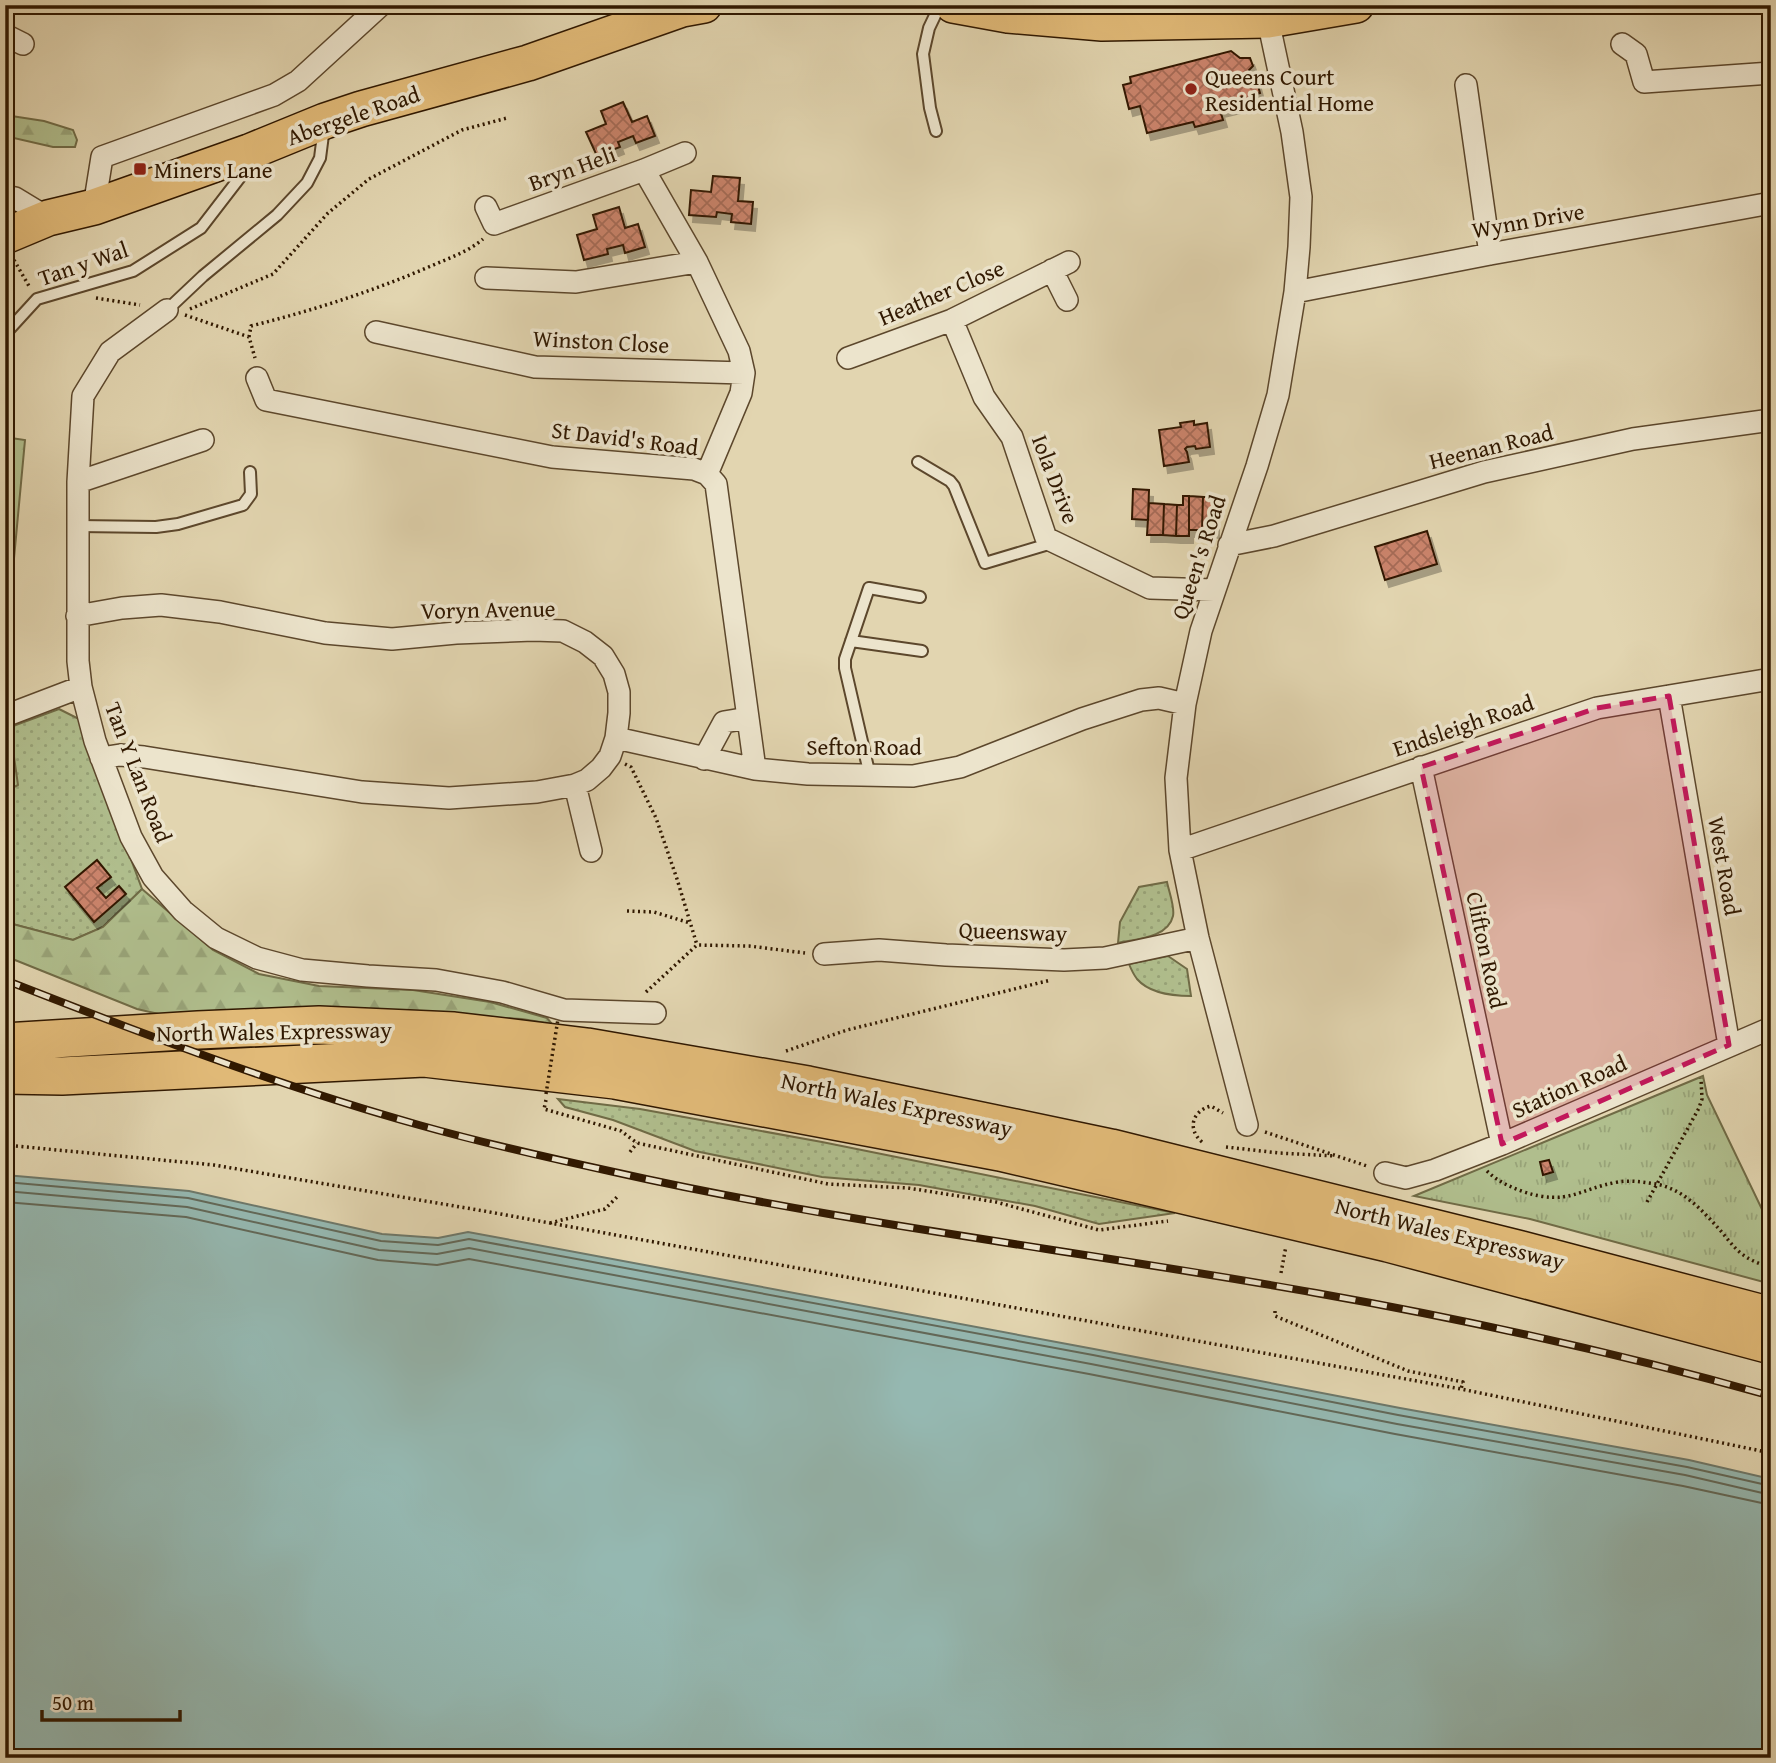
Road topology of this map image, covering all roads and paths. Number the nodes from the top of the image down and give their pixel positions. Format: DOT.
graph roads {
  1 [pos="381,5"];
  2 [pos="704,5"];
  3 [pos="940,5"];
  4 [pos="953,5"];
  5 [pos="1356,5"];
  6 [pos="1007,10"];
  7 [pos="1171,14"];
  8 [pos="1287,14"];
  9 [pos="1622,44"];
  10 [pos="1771,73"];
  11 [pos="1466,85"];
  12 [pos="507,118"];
  13 [pos="325,121"];
  14 [pos="936,131"];
  15 [pos="263,147"];
  16 [pos="685,153"];
  17 [pos="644,170"];
  18 [pos="5,196"];
  19 [pos="1771,203"];
  20 [pos="94,207"];
  21 [pos="490,215"];
  22 [pos="48,218"];
  23 [pos="8,246"];
  24 [pos="1490,254"];
  25 [pos="697,262"];
  26 [pos="486,278"];
  27 [pos="1295,292"];
  28 [pos="93,298"];
  29 [pos="37,299"];
  30 [pos="1067,300"];
  31 [pos="167,310"];
  32 [pos="952,320"];
  33 [pos="376,332"];
  34 [pos="5,334"];
  35 [pos="249,337"];
  36 [pos="848,359"];
  37 [pos="744,373"];
  38 [pos="257,378"];
  39 [pos="1771,420"];
  40 [pos="204,440"];
  41 [pos="918,462"];
  42 [pos="250,472"];
  43 [pos="707,474"];
  44 [pos="78,482"];
  45 [pos="78,526"];
  46 [pos="1054,542"];
  47 [pos="1229,545"];
  48 [pos="1213,590"];
  49 [pos="920,597"];
  50 [pos="78,616"];
  51 [pos="851,641"];
  52 [pos="922,651"];
  53 [pos="1771,679"];
  54 [pos="81,687"];
  55 [pos="1669,696"];
  56 [pos="1185,704"];
  57 [pos="5,716"];
  58 [pos="748,718"];
  59 [pos="613,747"];
  60 [pos="101,758"];
  61 [pos="704,759"];
  62 [pos="1421,766"];
  63 [pos="755,769"];
  64 [pos="870,776"];
  65 [pos="575,785"];
  66 [pos="1180,850"];
  67 [pos="591,851"];
  68 [pos="627,911"];
  69 [pos="690,923"];
  70 [pos="1198,938"];
  71 [pos="697,945"];
  72 [pos="824,954"];
  73 [pos="1055,979"];
  74 [pos="624,1012"];
  75 [pos="655,1013"];
  76 [pos="558,1019"];
  77 [pos="1771,1028"];
  78 [pos="5,1042"];
  79 [pos="1729,1045"];
  80 [pos="786,1051"];
  81 [pos="1700,1058"];
  82 [pos="5,1075"];
  83 [pos="1238,1116"];
  84 [pos="637,1143"];
  85 [pos="1502,1144"];
  86 [pos="5,1145"];
  87 [pos="630,1152"];
  88 [pos="1478,1154"];
  89 [pos="1385,1173"];
  90 [pos="1657,1184"];
  91 [pos="618,1196"];
  92 [pos="1647,1202"];
  93 [pos="1167,1221"];
  94 [pos="548,1223"];
  95 [pos="1287,1245"];
  96 [pos="1771,1268"];
  97 [pos="1281,1273"];
  98 [pos="1275,1311"];
  99 [pos="1771,1316"];
  100 [pos="1771,1345"];
  101 [pos="1461,1389"];
  102 [pos="1771,1453"];
  1 -- 20 [label="street"];
  2 -- 13 [label="main road, Abergele Road"];
  3 -- 14 [label="lane"];
  4 -- 6 [label="main road"];
  5 -- 8 [label="main road"];
  6 -- 7 [label="main road"];
  7 -- 8 [label="main road"];
  8 -- 27 [label="street, Queen's Road"];
  9 -- 10 [label="street"];
  11 -- 24 [label="street"];
  12 -- 35 [label="path"];
  13 -- 15 [label="main road, Abergele Road"];
  13 -- 31 [label="lane"];
  15 -- 20 [label="main road, Abergele Road"];
  15 -- 29 [label="lane, Tan y Wal"];
  16 -- 17 [label="street, Bryn Heli"];
  17 -- 21 [label="street, Bryn Heli"];
  17 -- 25 [label="street"];
  18 -- 22 [label="street"];
  19 -- 24 [label="street, Wynn Drive"];
  20 -- 22 [label="main road, Abergele Road"];
  21 -- 35 [label="path"];
  22 -- 23 [label="main road, Abergele Road"];
  23 -- 29 [label="path"];
  24 -- 27 [label="street, Wynn Drive"];
  25 -- 26 [label="street"];
  25 -- 37 [label="street"];
  27 -- 47 [label="street, Queen's Road"];
  28 -- 31 [label="path"];
  29 -- 34 [label="lane, Tan y Wal"];
  30 -- 32 [label="street, Heather Close"];
  31 -- 44 [label="street, Tan Y Lan Road"];
  32 -- 36 [label="street, Heather Close"];
  32 -- 46 [label="street, Iola Drive"];
  33 -- 37 [label="street, Winston Close"];
  35 -- 38 [label="path"];
  37 -- 43 [label="street"];
  38 -- 43 [label="street, St David's Road"];
  39 -- 47 [label="street, Heenan Road"];
  40 -- 44 [label="street"];
  41 -- 46 [label="lane"];
  42 -- 45 [label="lane"];
  43 -- 58 [label="street, St David's Road"];
  44 -- 45 [label="street, Tan Y Lan Road"];
  45 -- 50 [label="street, Tan Y Lan Road"];
  46 -- 48 [label="street, Iola Drive"];
  47 -- 48 [label="street, Queen's Road"];
  48 -- 56 [label="street, Queen's Road"];
  49 -- 51 [label="lane"];
  50 -- 54 [label="street, Tan Y Lan Road"];
  50 -- 59 [label="street, Voryn Avenue"];
  51 -- 52 [label="lane"];
  51 -- 64 [label="lane"];
  53 -- 55 [label="street, Endsleigh Road"];
  54 -- 57 [label="street"];
  54 -- 60 [label="street, Tan Y Lan Road"];
  55 -- 62 [label="street, Endsleigh Road"];
  55 -- 79 [label="street, West Road"];
  56 -- 64 [label="street, Sefton Road"];
  56 -- 66 [label="street, Queen's Road"];
  58 -- 61 [label="street"];
  58 -- 63 [label="street, St David's Road"];
  59 -- 61 [label="street, Sefton Road"];
  59 -- 65 [label="street"];
  59 -- 69 [label="path"];
  60 -- 65 [label="street"];
  60 -- 74 [label="street, Tan Y Lan Road"];
  61 -- 63 [label="street, Sefton Road"];
  62 -- 66 [label="street, Endsleigh Road"];
  62 -- 85 [label="street, Clifton Road"];
  63 -- 64 [label="street, Sefton Road"];
  65 -- 67 [label="street"];
  66 -- 70 [label="street, Queen's Road"];
  68 -- 69 [label="path"];
  69 -- 71 [label="path"];
  70 -- 72 [label="street, Queensway"];
  70 -- 83 [label="street, Queen's Road"];
  71 -- 72 [label="path"];
  71 -- 74 [label="path"];
  73 -- 80 [label="path"];
  74 -- 75 [label="street, Tan Y Lan Road"];
  76 -- 84 [label="path, bridge"];
  77 -- 79 [label="street, Station Road"];
  78 -- 99 [label="highway, North Wales Expressway"];
  79 -- 81 [label="street, Station Road"];
  81 -- 85 [label="street, Station Road"];
  81 -- 90 [label="path"];
  82 -- 100 [label="highway, North Wales Expressway"];
  83 -- 89 [label="path"];
  84 -- 87 [label="path"];
  84 -- 93 [label="path"];
  85 -- 88 [label="street, Station Road"];
  86 -- 94 [label="path"];
  88 -- 89 [label="street, Station Road"];
  88 -- 90 [label="path"];
  90 -- 92 [label="path"];
  90 -- 96 [label="path"];
  91 -- 94 [label="path"];
  94 -- 101 [label="path"];
  95 -- 97 [label="path"];
  98 -- 101 [label="path"];
  101 -- 102 [label="path"];
}
